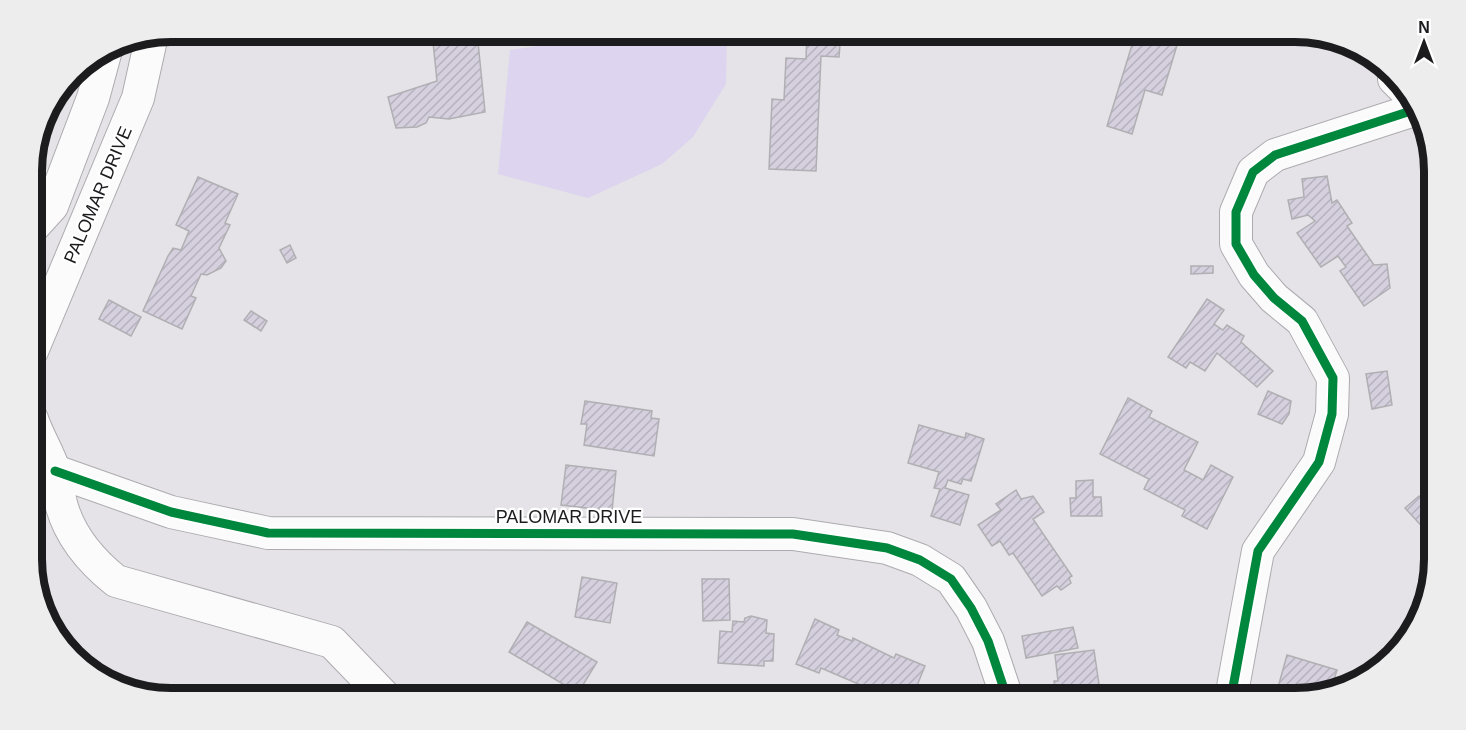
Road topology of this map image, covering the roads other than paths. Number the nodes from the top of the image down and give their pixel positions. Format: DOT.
graph roads {
  1 [pos="150,44"];
  2 [pos="103,62"];
  3 [pos="1409,111"];
  4 [pos="42,217"];
  5 [pos="42,327"];
  6 [pos="42,445"];
  7 [pos="55,471"];
  8 [pos="376,688"];
  9 [pos="1004,688"];
  10 [pos="1233,688"];
  1 -- 5 [label="street, PALOMAR DRIVE"];
  2 -- 4 [label="street"];
  3 -- 10 [label="street"];
  6 -- 7 [label="street"];
  7 -- 8 [label="street"];
  7 -- 9 [label="street, PALOMAR DRIVE"];
}
